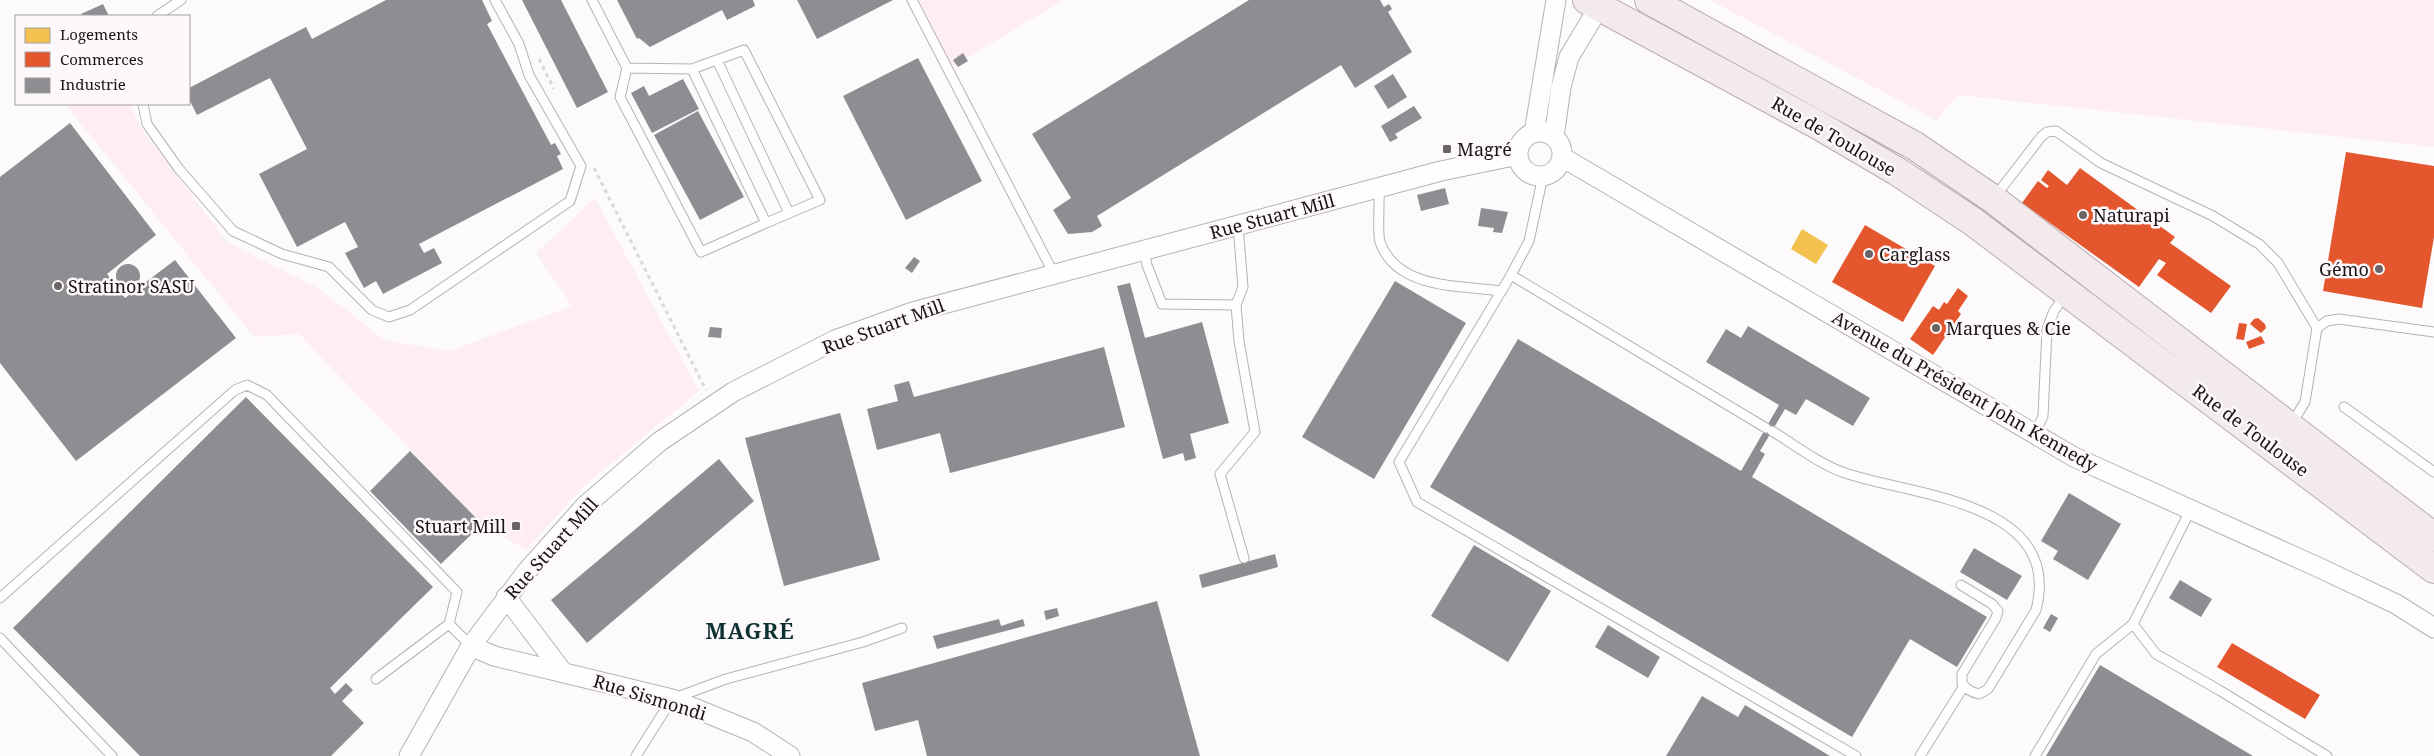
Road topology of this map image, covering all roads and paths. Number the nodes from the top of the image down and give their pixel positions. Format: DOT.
graph roads {
  1 [pos="181,0"];
  2 [pos="495,0"];
  3 [pos="592,0"];
  4 [pos="912,0"];
  5 [pos="1556,0"];
  6 [pos="1648,0"];
  7 [pos="1595,2"];
  8 [pos="158,15"];
  9 [pos="536,53"];
  10 [pos="717,60"];
  11 [pos="627,68"];
  12 [pos="692,69"];
  13 [pos="558,97"];
  14 [pos="143,105"];
  15 [pos="1534,133"];
  16 [pos="1554,138"];
  17 [pos="1518,155"];
  18 [pos="1562,157"];
  19 [pos="594,167"];
  20 [pos="1544,176"];
  21 [pos="1379,188"];
  22 [pos="1993,199"];
  23 [pos="789,214"];
  24 [pos="766,223"];
  25 [pos="1238,225"];
  26 [pos="1144,250"];
  27 [pos="1054,274"];
  28 [pos="1511,275"];
  29 [pos="2101,282"];
  30 [pos="1502,290"];
  31 [pos="2066,293"];
  32 [pos="1236,305"];
  33 [pos="2317,328"];
  34 [pos="2434,332"];
  35 [pos="713,404"];
  36 [pos="2344,407"];
  37 [pos="2034,435"];
  38 [pos="2282,437"];
  39 [pos="2434,472"];
  40 [pos="2190,511"];
  41 [pos="2434,537"];
  42 [pos="1244,558"];
  43 [pos="2434,569"];
  44 [pos="1961,585"];
  45 [pos="506,597"];
  46 [pos="0,598"];
  47 [pos="449,624"];
  48 [pos="2133,624"];
  49 [pos="902,628"];
  50 [pos="2434,628"];
  51 [pos="0,638"];
  52 [pos="471,646"];
  53 [pos="562,671"];
  54 [pos="376,679"];
  55 [pos="1964,686"];
  56 [pos="672,699"];
  57 [pos="112,756"];
  58 [pos="409,756"];
  59 [pos="636,756"];
  60 [pos="790,756"];
  61 [pos="1856,756"];
  62 [pos="1920,756"];
  63 [pos="2035,756"];
  64 [pos="2327,756"];
  1 -- 8 [label="lane"];
  2 -- 14 [label="lane"];
  3 -- 11 [label="lane"];
  4 -- 27 [label="lane"];
  5 -- 15 [label="street"];
  6 -- 22 [label="main road, Rue de Toulouse"];
  7 -- 16 [label="street"];
  7 -- 31 [label="main road, Rue de Toulouse"];
  9 -- 13 [label="path"];
  10 -- 12 [label="lane"];
  10 -- 23 [label="lane"];
  10 -- 23 [label="lane"];
  11 -- 12 [label="lane"];
  11 -- 24 [label="lane"];
  12 -- 24 [label="lane"];
  15 -- 16 [label="street"];
  15 -- 17 [label="street"];
  16 -- 18 [label="street"];
  17 -- 20 [label="street"];
  17 -- 21 [label="street, Rue Stuart Mill"];
  18 -- 20 [label="street"];
  18 -- 37 [label="street, Avenue du Président John Kennedy"];
  19 -- 35 [label="path"];
  20 -- 28 [label="lane"];
  21 -- 25 [label="street, Rue Stuart Mill"];
  21 -- 30 [label="lane"];
  22 -- 29 [label="main road, Rue de Toulouse"];
  22 -- 33 [label="lane"];
  23 -- 24 [label="lane"];
  25 -- 26 [label="street, Rue Stuart Mill"];
  25 -- 32 [label="lane"];
  26 -- 27 [label="street, Rue Stuart Mill"];
  26 -- 32 [label="lane"];
  27 -- 35 [label="street, Rue Stuart Mill"];
  28 -- 30 [label="lane"];
  28 -- 55 [label="lane"];
  29 -- 31 [label="street"];
  29 -- 38 [label="main road, Rue de Toulouse"];
  30 -- 61 [label="lane"];
  31 -- 37 [label="lane"];
  31 -- 38 [label="main road, Rue de Toulouse"];
  32 -- 42 [label="lane"];
  33 -- 34 [label="lane"];
  33 -- 38 [label="lane"];
  35 -- 45 [label="street, Rue Stuart Mill"];
  36 -- 39 [label="lane"];
  37 -- 40 [label="street, Avenue du Président John Kennedy"];
  38 -- 41 [label="main road, Rue de Toulouse"];
  38 -- 43 [label="main road, Rue de Toulouse"];
  40 -- 48 [label="lane"];
  40 -- 50 [label="street, Avenue du Président John Kennedy"];
  44 -- 55 [label="lane"];
  45 -- 52 [label="street, Rue Stuart Mill"];
  45 -- 53 [label="street"];
  46 -- 47 [label="lane"];
  47 -- 52 [label="lane"];
  47 -- 54 [label="lane"];
  48 -- 63 [label="lane"];
  48 -- 64 [label="lane"];
  49 -- 56 [label="lane"];
  51 -- 57 [label="lane"];
  52 -- 53 [label="street, Rue Sismondi"];
  52 -- 58 [label="street, Rue Stuart Mill"];
  53 -- 56 [label="street, Rue Sismondi"];
  55 -- 62 [label="lane"];
  56 -- 59 [label="lane"];
  56 -- 60 [label="street, Rue Sismondi"];
}
